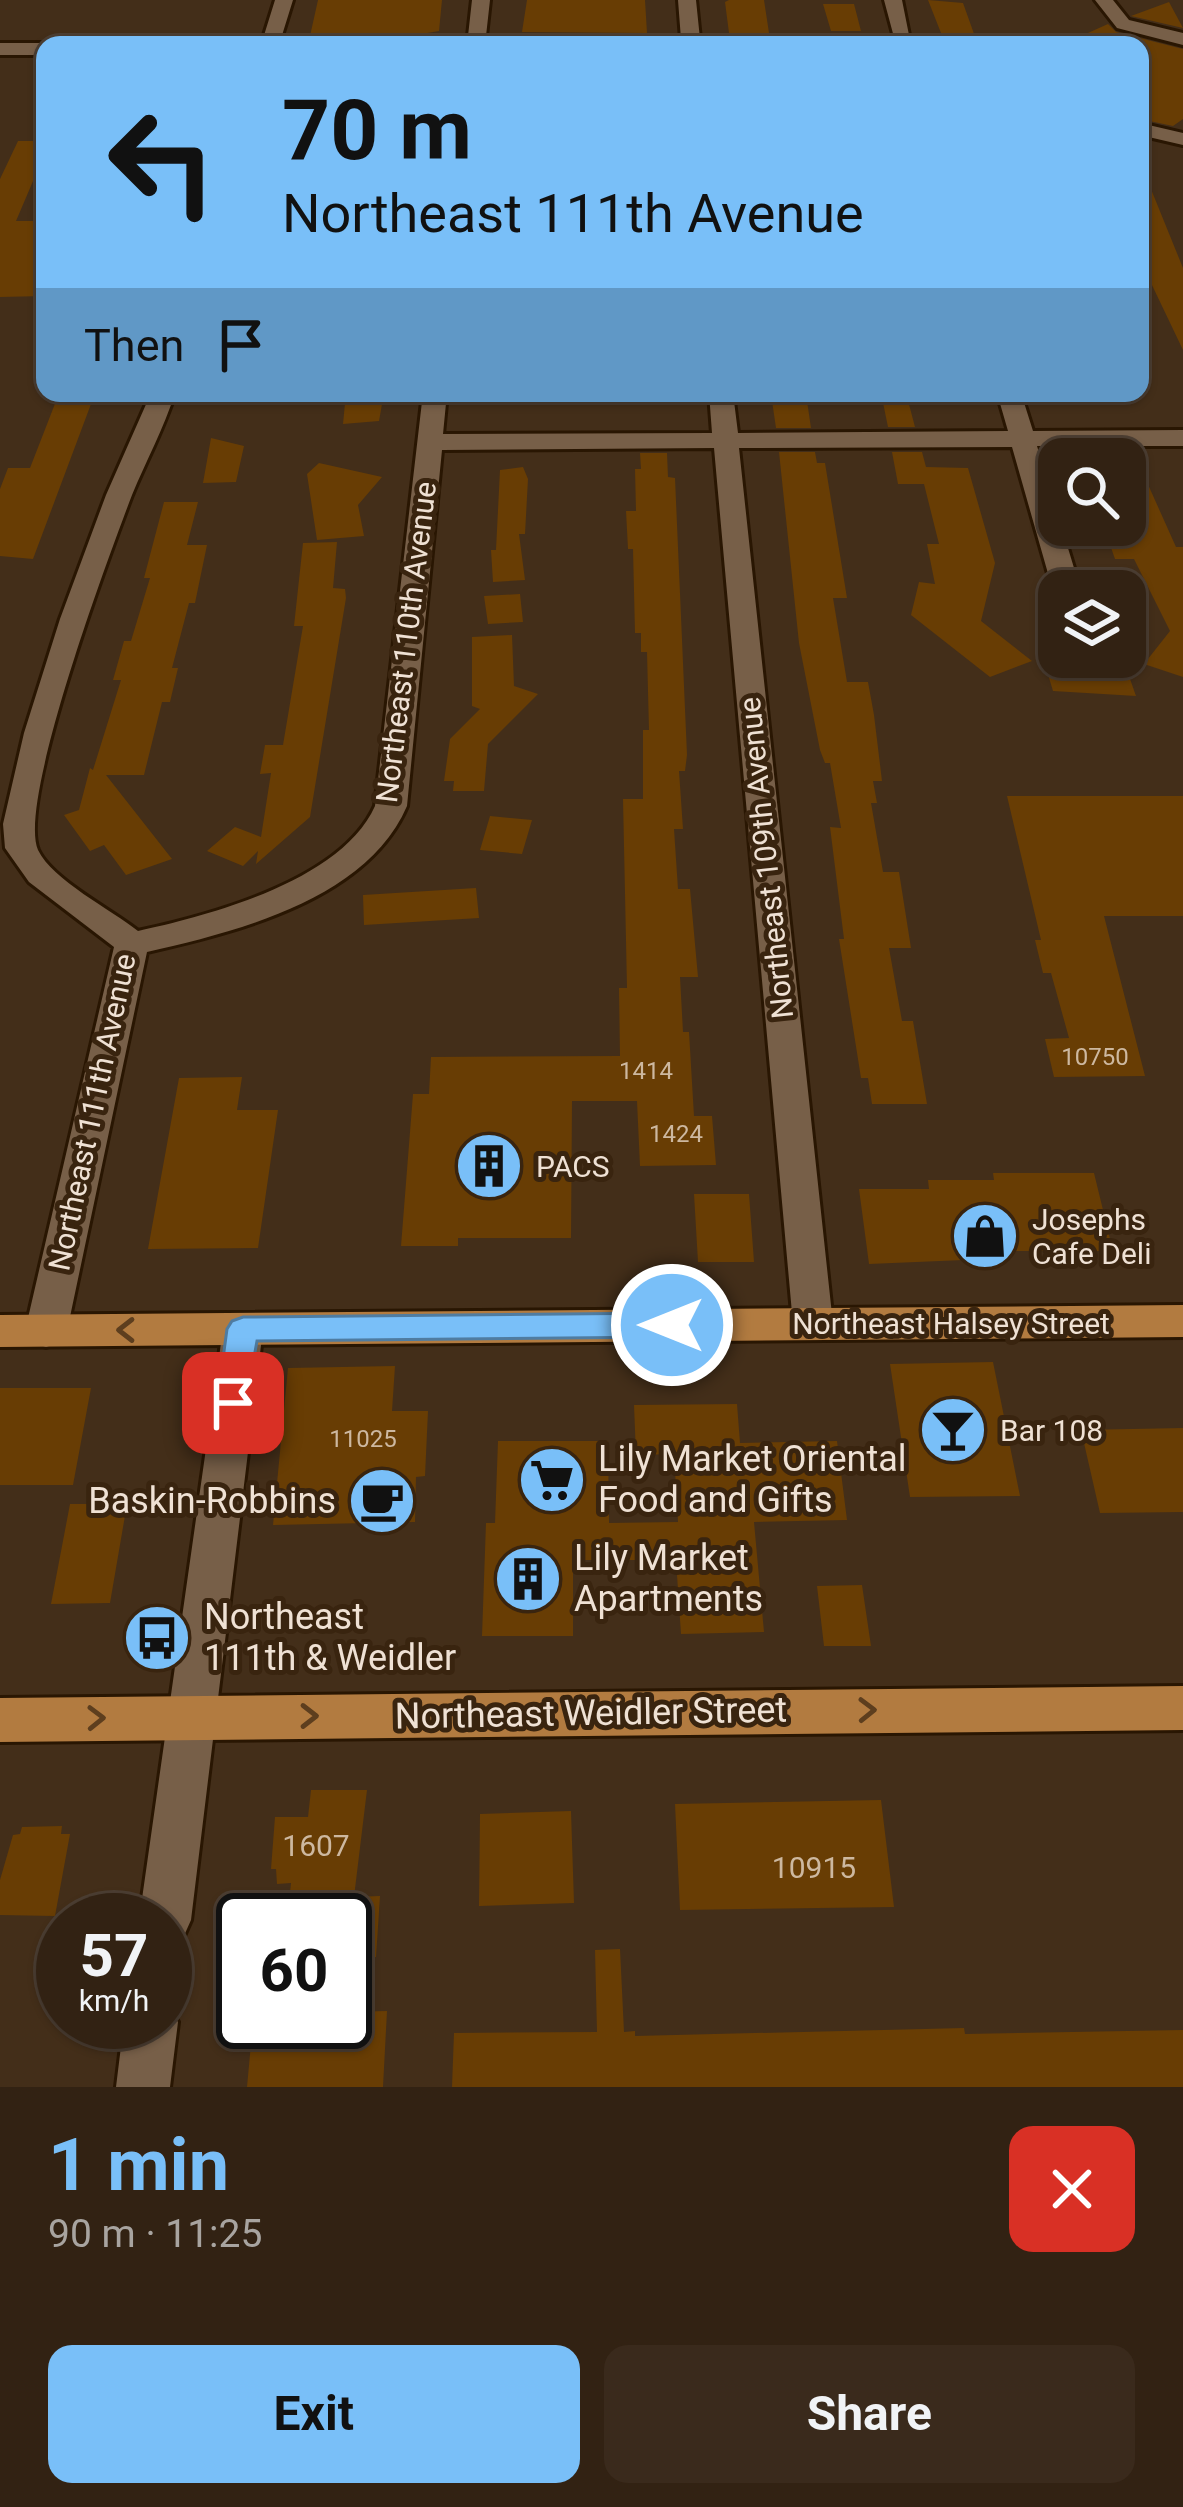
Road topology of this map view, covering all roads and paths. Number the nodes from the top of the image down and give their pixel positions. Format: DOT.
graph roads {
  1 [pos="284,0"];
  2 [pos="481,0"];
  3 [pos="687,0"];
  4 [pos="893,0"];
  5 [pos="1104,0"];
  6 [pos="273,36"];
  7 [pos="477,36"];
  8 [pos="690,36"];
  9 [pos="909,36"];
  10 [pos="1183,39"];
  11 [pos="7,49"];
  12 [pos="0,74"];
  13 [pos="1149,131"];
  14 [pos="1183,139"];
  15 [pos="160,402"];
  16 [pos="434,402"];
  17 [pos="723,402"];
  18 [pos="1012,402"];
  19 [pos="1183,438"];
  20 [pos="1022,439"];
  21 [pos="726,441"];
  22 [pos="428,442"];
  23 [pos="1061,570"];
  24 [pos="132,944"];
  25 [pos="1183,1321"];
  26 [pos="813,1324"];
  27 [pos="243,1329"];
  28 [pos="46,1330"];
  29 [pos="0,1331"];
  30 [pos="1183,1708"];
  31 [pos="193,1718"];
  32 [pos="0,1720"];
  33 [pos="169,1893"];
  34 [pos="148,2049"];
  35 [pos="143,2087"];
  1 -- 6 [label="street"];
  2 -- 7 [label="street"];
  3 -- 8 [label="street"];
  4 -- 9 [label="street"];
  5 -- 10 [label="street"];
  11 -- 12 [label="street"];
  13 -- 14 [label="street"];
  15 -- 24 [label="street, Northeast 111th Avenue"];
  16 -- 22 [label="street, Northeast 110th Avenue"];
  17 -- 21 [label="street, Northeast 109th Avenue"];
  18 -- 20 [label="street"];
  19 -- 20 [label="street"];
  20 -- 21 [label="street"];
  20 -- 23 [label="street"];
  21 -- 22 [label="street"];
  21 -- 26 [label="street, Northeast 109th Avenue"];
  22 -- 24 [label="street, Northeast 110th Avenue"];
  24 -- 28 [label="street, Northeast 111th Avenue"];
  25 -- 26 [label="main road, Northeast Halsey Street"];
  26 -- 27 [label="main road, Northeast Halsey Street"];
  27 -- 28 [label="main road, Northeast Halsey Street, one-way"];
  27 -- 31 [label="street"];
  28 -- 29 [label="main road, Northeast Halsey Street"];
  31 -- 30 [label="main road, Northeast Weidler Street, one-way"];
  32 -- 31 [label="main road, Northeast Weidler Street, one-way"];
  31 -- 33 [label="street"];
  34 -- 35 [label="street"];
}
